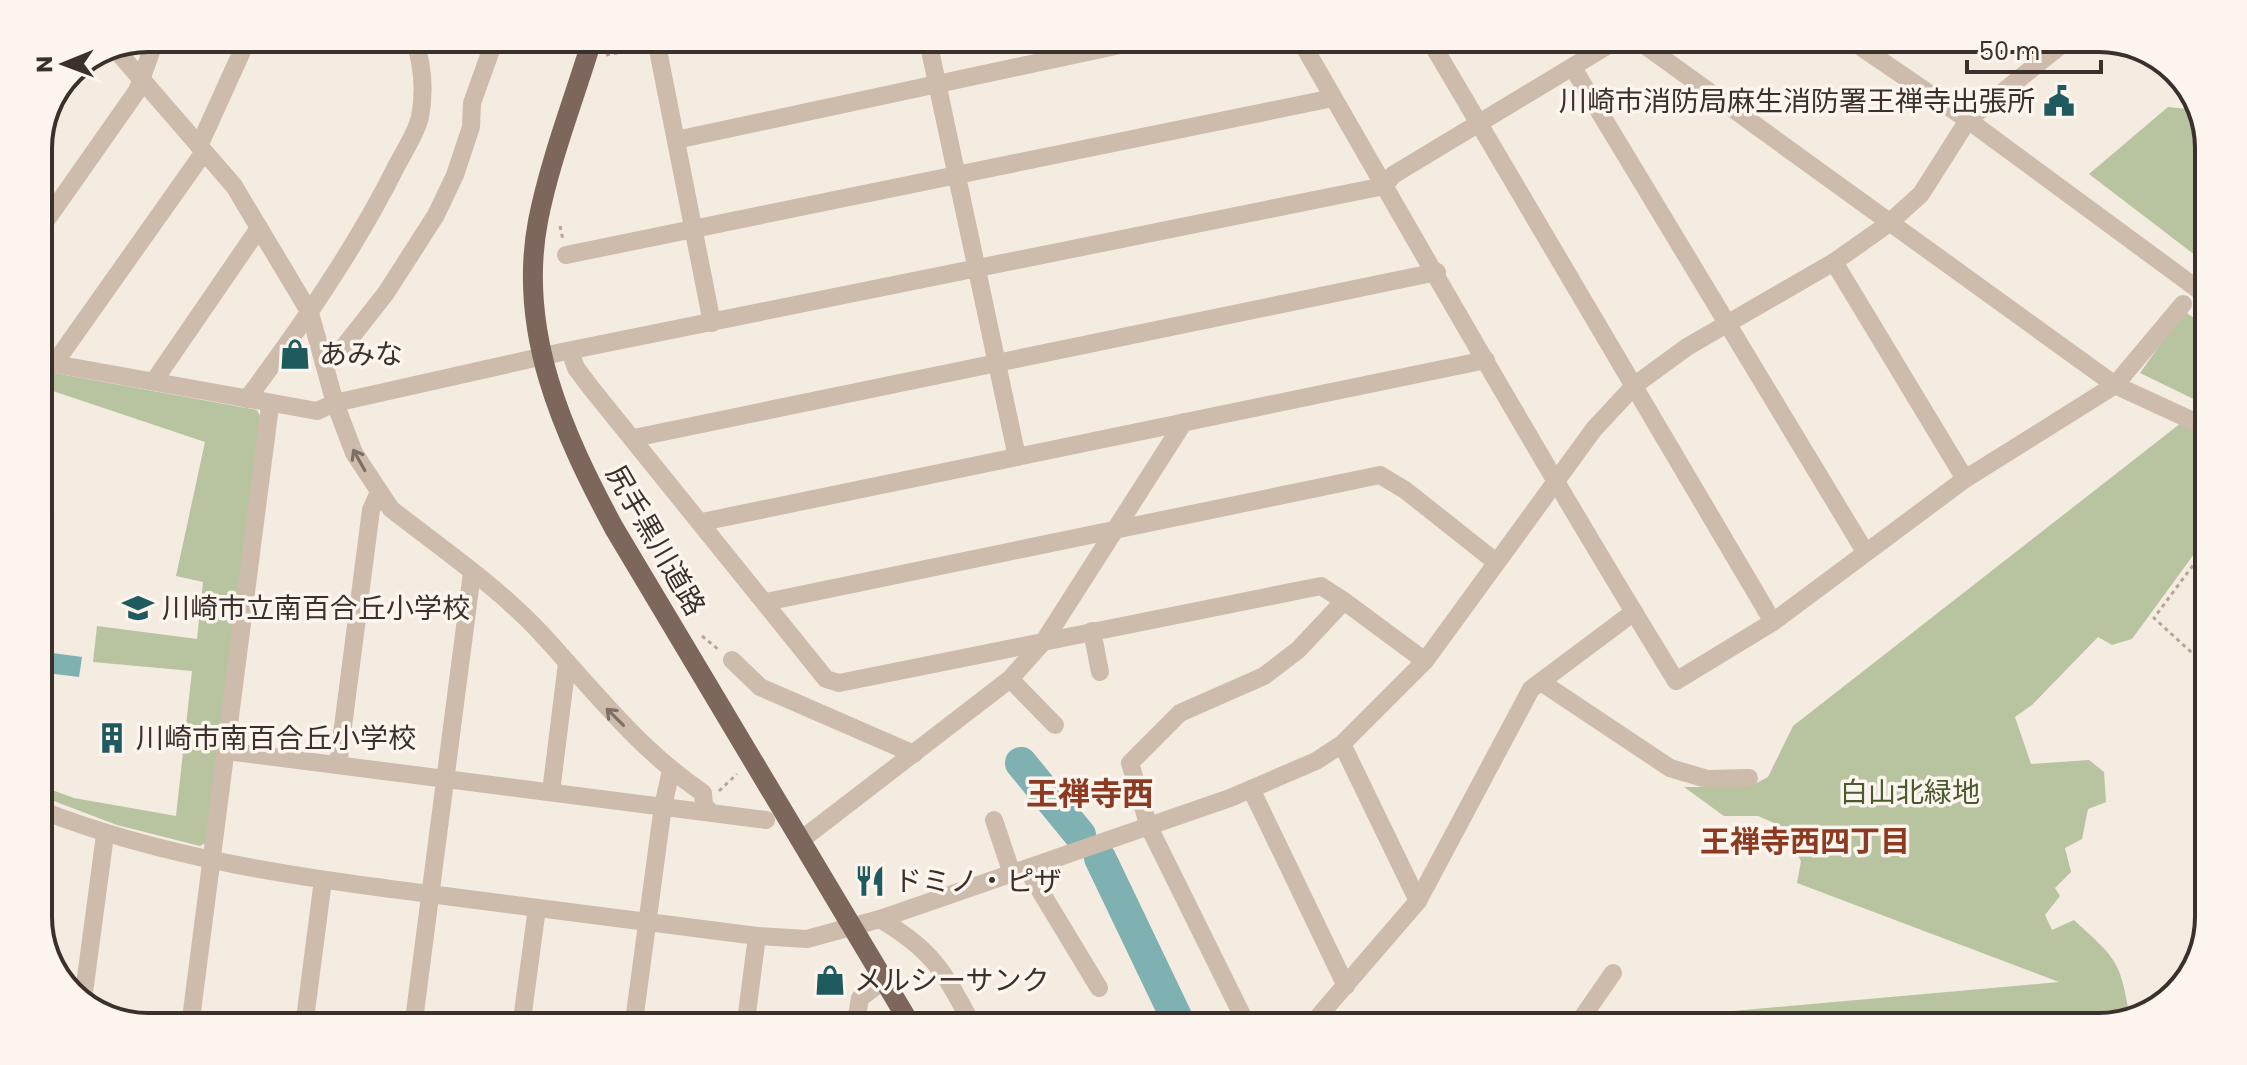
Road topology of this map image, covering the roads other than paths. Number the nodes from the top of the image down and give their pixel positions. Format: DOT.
graph roads {
  1 [pos="151,52"];
  2 [pos="242,52"];
  3 [pos="418,52"];
  4 [pos="490,52"];
  5 [pos="598,52"];
  6 [pos="671,52"];
  7 [pos="931,52"];
  8 [pos="1087,52"];
  9 [pos="1307,52"];
  10 [pos="1437,52"];
  11 [pos="1598,52"];
  12 [pos="1654,52"];
  13 [pos="1868,52"];
  14 [pos="2053,52"];
  15 [pos="121,56"];
  16 [pos="1573,68"];
  17 [pos="141,78"];
  18 [pos="938,84"];
  19 [pos="1333,98"];
  20 [pos="1968,120"];
  21 [pos="1479,124"];
  22 [pos="676,140"];
  23 [pos="202,149"];
  24 [pos="957,176"];
  25 [pos="1384,186"];
  26 [pos="52,212"];
  27 [pos="1888,224"];
  28 [pos="259,228"];
  29 [pos="693,231"];
  30 [pos="566,255"];
  31 [pos="1834,262"];
  32 [pos="977,269"];
  33 [pos="1437,272"];
  34 [pos="2195,287"];
  35 [pos="2183,304"];
  36 [pos="310,313"];
  37 [pos="1730,322"];
  38 [pos="712,323"];
  39 [pos="570,351"];
  40 [pos="52,355"];
  41 [pos="543,358"];
  42 [pos="1486,360"];
  43 [pos="324,363"];
  44 [pos="52,364"];
  45 [pos="997,364"];
  46 [pos="154,381"];
  47 [pos="1635,385"];
  48 [pos="2115,385"];
  49 [pos="247,399"];
  50 [pos="335,403"];
  51 [pos="270,406"];
  52 [pos="1184,422"];
  53 [pos="2195,422"];
  54 [pos="634,438"];
  55 [pos="1017,457"];
  56 [pos="1965,479"];
  57 [pos="1554,483"];
  58 [pos="378,494"];
  59 [pos="702,522"];
  60 [pos="1114,530"];
  61 [pos="1864,550"];
  62 [pos="1496,562"];
  63 [pos="472,573"];
  64 [pos="1344,601"];
  65 [pos="766,602"];
  66 [pos="1634,612"];
  67 [pos="1773,622"];
  68 [pos="1092,631"];
  69 [pos="1044,641"];
  70 [pos="732,660"];
  71 [pos="1425,661"];
  72 [pos="567,663"];
  73 [pos="1100,672"];
  74 [pos="1010,679"];
  75 [pos="1541,682"];
  76 [pos="1055,725"];
  77 [pos="1342,744"];
  78 [pos="227,751"];
  79 [pos="914,754"];
  80 [pos="338,765"];
  81 [pos="671,771"];
  82 [pos="446,778"];
  83 [pos="1749,778"];
  84 [pos="1251,789"];
  85 [pos="551,792"];
  86 [pos="663,806"];
  87 [pos="711,812"];
  88 [pos="52,814"];
  89 [pos="766,820"];
  90 [pos="994,820"];
  91 [pos="1149,827"];
  92 [pos="105,835"];
  93 [pos="801,840"];
  94 [pos="211,863"];
  95 [pos="1020,871"];
  96 [pos="323,880"];
  97 [pos="431,894"];
  98 [pos="1418,901"];
  99 [pos="537,908"];
  100 [pos="880,919"];
  101 [pos="647,922"];
  102 [pos="853,927"];
  103 [pos="757,936"];
  104 [pos="1613,973"];
  105 [pos="884,980"];
  106 [pos="1346,986"];
  107 [pos="85,988"];
  108 [pos="1099,988"];
  109 [pos="192,1013"];
  110 [pos="306,1013"];
  111 [pos="415,1013"];
  112 [pos="523,1013"];
  113 [pos="635,1013"];
  114 [pos="747,1013"];
  115 [pos="858,1013"];
  116 [pos="904,1013"];
  117 [pos="966,1013"];
  118 [pos="1241,1013"];
  119 [pos="1322,1013"];
  120 [pos="1585,1013"];
  1 -- 17 [label="street"];
  2 -- 23 [label="street"];
  3 -- 36 [label="street"];
  4 -- 43 [label="street"];
  5 -- 41 [label="main road, 尻手黒川道路"];
  6 -- 22 [label="street"];
  7 -- 18 [label="street"];
  8 -- 18 [label="street"];
  9 -- 19 [label="street"];
  10 -- 21 [label="street"];
  11 -- 16 [label="street"];
  12 -- 27 [label="street"];
  13 -- 20 [label="street"];
  14 -- 20 [label="street"];
  15 -- 17 [label="street"];
  16 -- 21 [label="street"];
  16 -- 37 [label="street"];
  17 -- 23 [label="street"];
  17 -- 26 [label="street"];
  18 -- 22 [label="street"];
  18 -- 24 [label="street"];
  19 -- 24 [label="street"];
  19 -- 25 [label="street"];
  20 -- 27 [label="street"];
  20 -- 34 [label="street"];
  21 -- 25 [label="street"];
  21 -- 47 [label="street"];
  22 -- 29 [label="street"];
  23 -- 28 [label="street"];
  23 -- 40 [label="street"];
  24 -- 29 [label="street"];
  24 -- 32 [label="street"];
  25 -- 32 [label="street"];
  25 -- 33 [label="street"];
  27 -- 31 [label="street"];
  27 -- 48 [label="street"];
  28 -- 36 [label="street"];
  28 -- 46 [label="street"];
  29 -- 30 [label="street"];
  29 -- 38 [label="street"];
  31 -- 37 [label="street"];
  31 -- 56 [label="street"];
  32 -- 38 [label="street"];
  32 -- 45 [label="street"];
  33 -- 42 [label="street"];
  33 -- 45 [label="street"];
  35 -- 48 [label="street"];
  36 -- 43 [label="street"];
  36 -- 49 [label="street"];
  37 -- 47 [label="street"];
  37 -- 61 [label="street"];
  38 -- 39 [label="street"];
  39 -- 41 [label="street"];
  39 -- 54 [label="street"];
  41 -- 50 [label="street"];
  41 -- 93 [label="main road, 尻手黒川道路"];
  42 -- 52 [label="street"];
  42 -- 57 [label="street"];
  43 -- 50 [label="street"];
  44 -- 46 [label="street"];
  45 -- 54 [label="street"];
  45 -- 55 [label="street"];
  46 -- 49 [label="street"];
  47 -- 57 [label="street"];
  47 -- 67 [label="street"];
  48 -- 53 [label="street"];
  48 -- 56 [label="street"];
  49 -- 51 [label="street"];
  50 -- 51 [label="street"];
  58 -- 50 [label="street, one-way"];
  51 -- 78 [label="street"];
  52 -- 55 [label="street"];
  52 -- 60 [label="street"];
  54 -- 59 [label="street"];
  55 -- 59 [label="street"];
  56 -- 61 [label="street"];
  57 -- 62 [label="street"];
  57 -- 66 [label="street"];
  58 -- 63 [label="street"];
  58 -- 80 [label="street"];
  59 -- 65 [label="street"];
  60 -- 62 [label="street"];
  60 -- 65 [label="street"];
  60 -- 69 [label="street"];
  61 -- 67 [label="street"];
  62 -- 71 [label="street"];
  63 -- 72 [label="street"];
  63 -- 82 [label="street"];
  64 -- 68 [label="street"];
  64 -- 71 [label="street"];
  64 -- 91 [label="street"];
  65 -- 69 [label="street"];
  66 -- 67 [label="street"];
  66 -- 75 [label="street"];
  68 -- 69 [label="street"];
  68 -- 73 [label="street"];
  69 -- 74 [label="street"];
  70 -- 79 [label="street"];
  71 -- 77 [label="street"];
  81 -- 72 [label="street, one-way"];
  72 -- 85 [label="street"];
  74 -- 76 [label="street"];
  74 -- 79 [label="street"];
  75 -- 83 [label="street"];
  75 -- 98 [label="street"];
  77 -- 84 [label="street"];
  77 -- 98 [label="street"];
  78 -- 80 [label="street"];
  78 -- 94 [label="street"];
  79 -- 93 [label="street"];
  80 -- 82 [label="street"];
  81 -- 86 [label="street"];
  81 -- 87 [label="street"];
  82 -- 85 [label="street"];
  82 -- 97 [label="street"];
  84 -- 91 [label="street"];
  84 -- 106 [label="street"];
  85 -- 86 [label="street"];
  86 -- 87 [label="street"];
  86 -- 101 [label="street"];
  87 -- 89 [label="street"];
  88 -- 92 [label="street"];
  90 -- 95 [label="street"];
  91 -- 95 [label="street"];
  91 -- 118 [label="street"];
  92 -- 94 [label="street"];
  92 -- 107 [label="street"];
  93 -- 102 [label="main road, 尻手黒川道路"];
  94 -- 96 [label="street"];
  94 -- 109 [label="street"];
  95 -- 100 [label="street"];
  95 -- 108 [label="street"];
  96 -- 97 [label="street"];
  96 -- 110 [label="street"];
  97 -- 99 [label="street"];
  97 -- 111 [label="street"];
  98 -- 106 [label="street"];
  99 -- 101 [label="street"];
  99 -- 112 [label="street"];
  100 -- 102 [label="street"];
  100 -- 117 [label="street"];
  101 -- 103 [label="street"];
  101 -- 113 [label="street"];
  102 -- 103 [label="street"];
  102 -- 105 [label="main road, 尻手黒川道路"];
  103 -- 114 [label="street"];
  104 -- 120 [label="street"];
  105 -- 115 [label="street"];
  105 -- 116 [label="main road, 尻手黒川道路"];
  106 -- 119 [label="street"];
}
